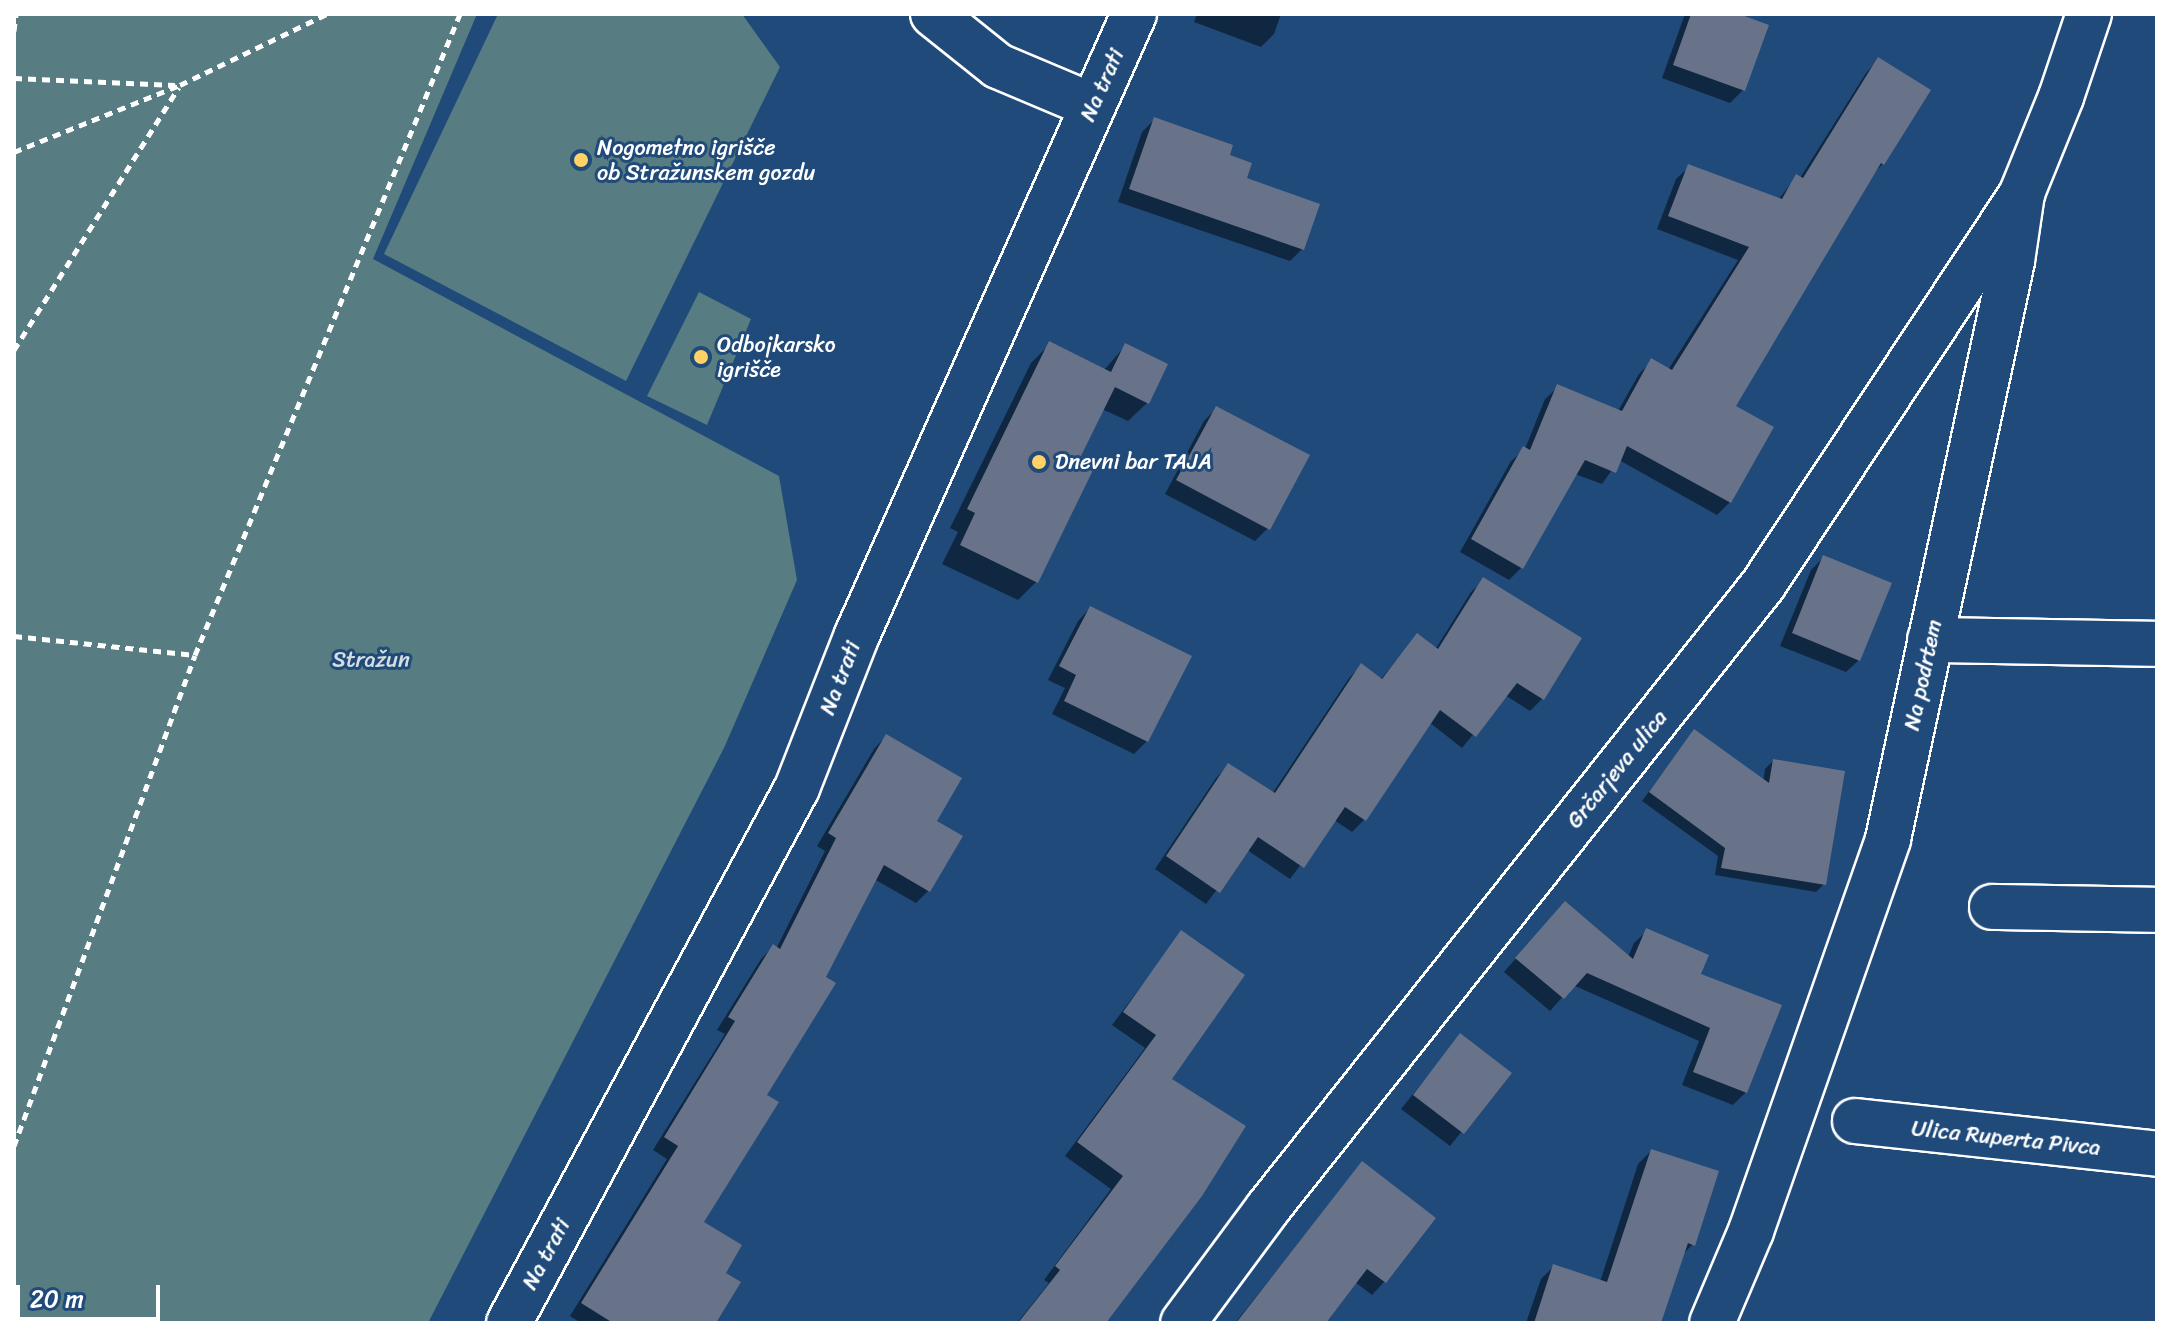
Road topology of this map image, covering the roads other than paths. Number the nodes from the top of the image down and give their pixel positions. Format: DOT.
graph roads {
  1 [pos="933,14"];
  2 [pos="1134,14"];
  3 [pos="2089,14"];
  4 [pos="1093,106"];
  5 [pos="2022,193"];
  6 [pos="1930,640"];
  7 [pos="2157,644"];
  8 [pos="1992,907"];
  9 [pos="2157,910"];
  10 [pos="1855,1121"];
  11 [pos="2157,1154"];
  12 [pos="1718,1322"];
  13 [pos="509,1323"];
  14 [pos="1183,1323"];
  1 -- 4 [label="street"];
  2 -- 4 [label="street, Na trati"];
  3 -- 5 [label="street, Na podrtem"];
  4 -- 13 [label="street, Na trati"];
  5 -- 6 [label="street, Na podrtem"];
  5 -- 14 [label="street, Grčarjeva ulica"];
  6 -- 7 [label="street"];
  6 -- 12 [label="street, Na podrtem"];
  8 -- 9 [label="street"];
  10 -- 11 [label="street, Ulica Ruperta Pivca"];
}
